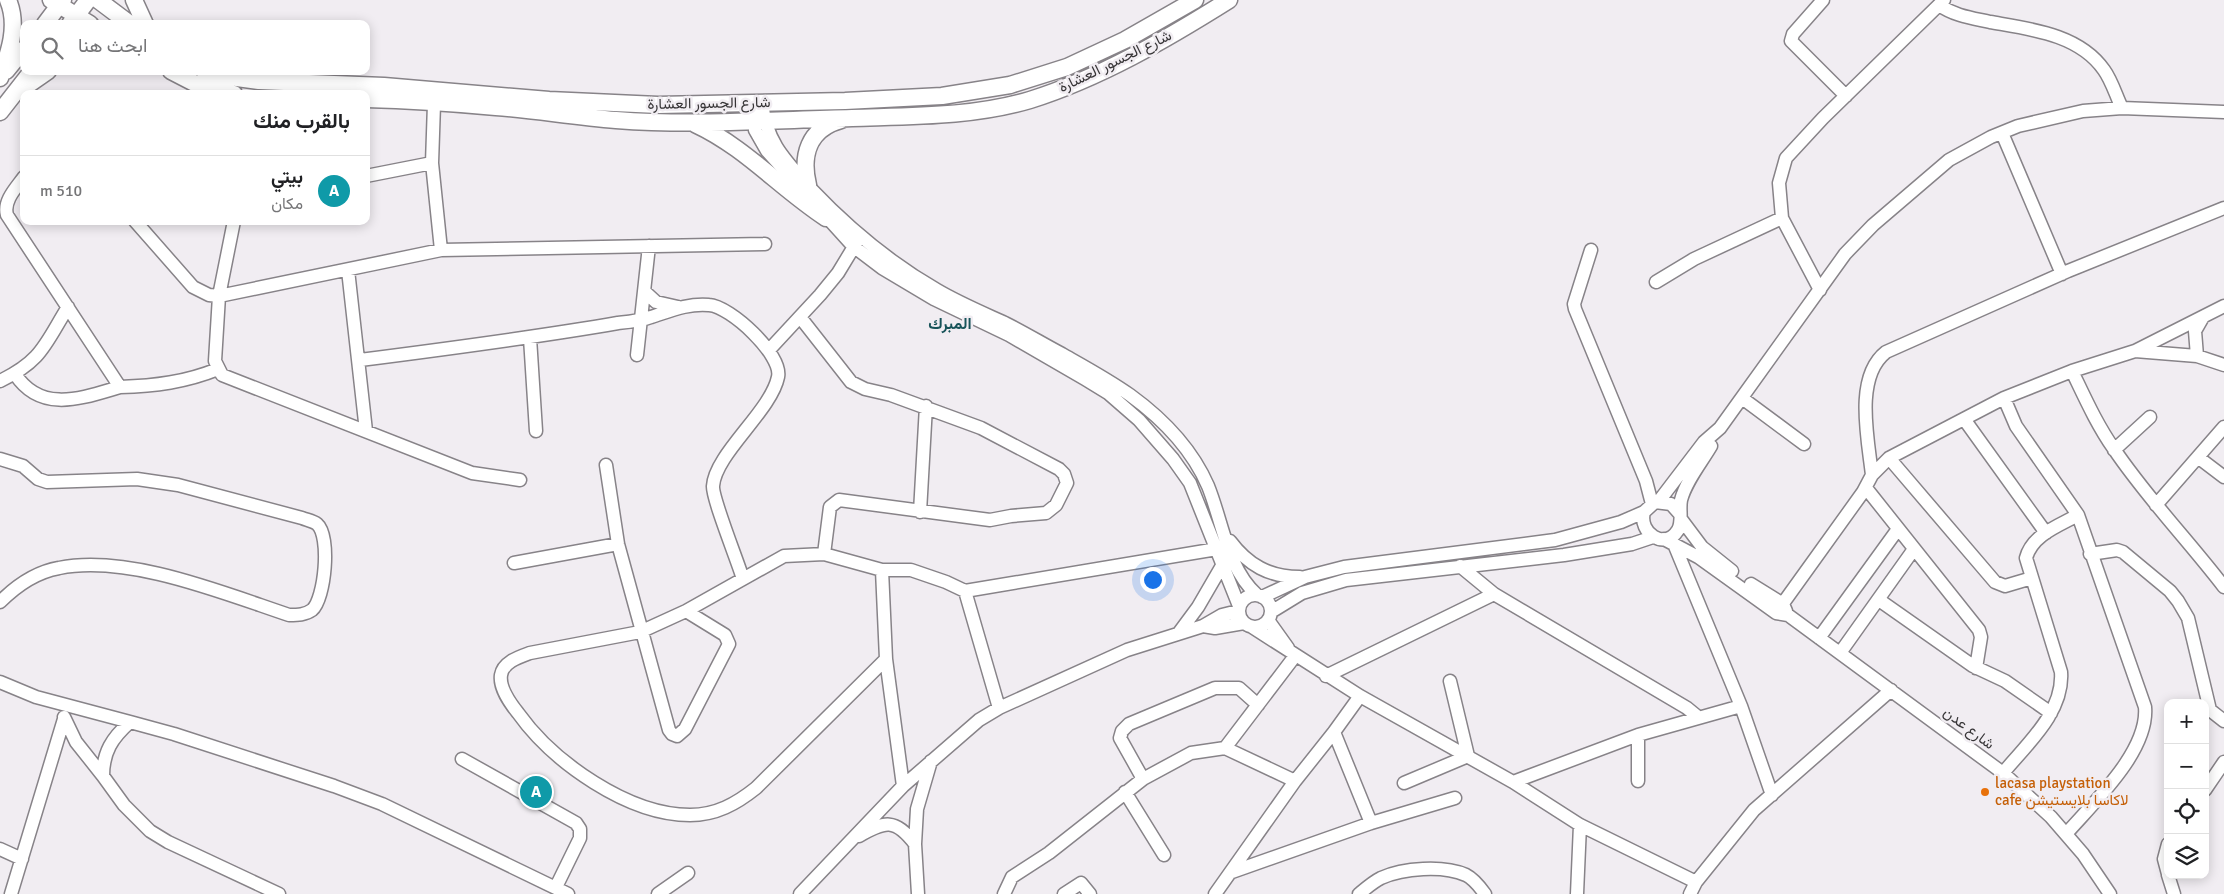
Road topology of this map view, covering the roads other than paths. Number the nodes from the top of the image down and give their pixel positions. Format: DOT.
graph roads {
  1 [pos="8,0"];
  2 [pos="88,0"];
  3 [pos="98,0"];
  4 [pos="134,0"];
  5 [pos="1194,0"];
  6 [pos="1229,0"];
  7 [pos="1824,0"];
  8 [pos="58,2"];
  9 [pos="1942,2"];
  10 [pos="47,20"];
  11 [pos="78,20"];
  12 [pos="79,20"];
  13 [pos="125,20"];
  14 [pos="143,20"];
  15 [pos="20,54"];
  16 [pos="29,75"];
  17 [pos="43,75"];
  18 [pos="176,75"];
  19 [pos="221,75"];
  20 [pos="0,78"];
  21 [pos="25,90"];
  22 [pos="217,90"];
  23 [pos="20,94"];
  24 [pos="1846,96"];
  25 [pos="370,99"];
  26 [pos="758,102"];
  27 [pos="434,104"];
  28 [pos="5,106"];
  29 [pos="2122,108"];
  30 [pos="2224,112"];
  31 [pos="850,118"];
  32 [pos="690,122"];
  33 [pos="759,122"];
  34 [pos="2002,133"];
  35 [pos="432,163"];
  36 [pos="370,175"];
  37 [pos="20,182"];
  38 [pos="808,185"];
  39 [pos="2224,208"];
  40 [pos="826,218"];
  41 [pos="1782,218"];
  42 [pos="139,225"];
  43 [pos="233,225"];
  44 [pos="857,241"];
  45 [pos="765,244"];
  46 [pos="649,246"];
  47 [pos="441,250"];
  48 [pos="1591,250"];
  49 [pos="348,270"];
  50 [pos="2062,274"];
  51 [pos="1656,282"];
  52 [pos="644,290"];
  53 [pos="1820,290"];
  54 [pos="219,296"];
  55 [pos="2224,306"];
  56 [pos="68,307"];
  57 [pos="678,307"];
  58 [pos="800,317"];
  59 [pos="2203,317"];
  60 [pos="640,320"];
  61 [pos="530,338"];
  62 [pos="769,350"];
  63 [pos="2135,351"];
  64 [pos="637,355"];
  65 [pos="2197,356"];
  66 [pos="360,360"];
  67 [pos="2224,365"];
  68 [pos="218,369"];
  69 [pos="2072,371"];
  70 [pos="15,374"];
  71 [pos="0,381"];
  72 [pos="120,387"];
  73 [pos="1742,398"];
  74 [pos="2004,398"];
  75 [pos="926,406"];
  76 [pos="2150,417"];
  77 [pos="1964,419"];
  78 [pos="2224,427"];
  79 [pos="1720,428"];
  80 [pos="366,431"];
  81 [pos="536,431"];
  82 [pos="1804,444"];
  83 [pos="2114,450"];
  84 [pos="1889,458"];
  85 [pos="2198,458"];
  86 [pos="0,459"];
  87 [pos="606,465"];
  88 [pos="1872,475"];
  89 [pos="2224,477"];
  90 [pos="520,480"];
  91 [pos="1866,488"];
  92 [pos="2156,505"];
  93 [pos="1652,506"];
  94 [pos="920,512"];
  95 [pos="2078,515"];
  96 [pos="1680,516"];
  97 [pos="1898,529"];
  98 [pos="2046,533"];
  99 [pos="1225,536"];
  100 [pos="1664,540"];
  101 [pos="618,544"];
  102 [pos="1914,548"];
  103 [pos="1217,549"];
  104 [pos="824,554"];
  105 [pos="2090,554"];
  106 [pos="514,563"];
  107 [pos="1223,564"];
  108 [pos="1460,566"];
  109 [pos="882,570"];
  110 [pos="1305,577"];
  111 [pos="2032,578"];
  112 [pos="743,579"];
  113 [pos="2224,587"];
  114 [pos="965,591"];
  115 [pos="1494,594"];
  116 [pos="1260,596"];
  117 [pos="1879,600"];
  118 [pos="0,602"];
  119 [pos="1239,608"];
  120 [pos="686,611"];
  121 [pos="1782,611"];
  122 [pos="1269,616"];
  123 [pos="1248,625"];
  124 [pos="1202,626"];
  125 [pos="640,632"];
  126 [pos="1178,634"];
  127 [pos="1819,638"];
  128 [pos="1840,653"];
  129 [pos="1293,654"];
  130 [pos="886,659"];
  131 [pos="1976,668"];
  132 [pos="1326,676"];
  133 [pos="1450,681"];
  134 [pos="0,682"];
  135 [pos="1891,690"];
  136 [pos="1360,696"];
  137 [pos="63,704"];
  138 [pos="1258,705"];
  139 [pos="1741,706"];
  140 [pos="999,708"];
  141 [pos="2051,713"];
  142 [pos="1698,718"];
  143 [pos="64,719"];
  144 [pos="2224,721"];
  145 [pos="130,722"];
  146 [pos="1334,732"];
  147 [pos="1638,735"];
  148 [pos="1225,748"];
  149 [pos="1468,756"];
  150 [pos="932,758"];
  151 [pos="462,759"];
  152 [pos="2224,762"];
  153 [pos="2003,773"];
  154 [pos="103,776"];
  155 [pos="1143,779"];
  156 [pos="1295,781"];
  157 [pos="1638,781"];
  158 [pos="1513,782"];
  159 [pos="1404,783"];
  160 [pos="903,786"];
  161 [pos="2206,789"];
  162 [pos="1125,792"];
  163 [pos="1772,794"];
  164 [pos="1455,798"];
  165 [pos="1372,824"];
  166 [pos="1580,825"];
  167 [pos="2066,834"];
  168 [pos="848,843"];
  169 [pos="915,844"];
  170 [pos="0,849"];
  171 [pos="1164,855"];
  172 [pos="22,859"];
  173 [pos="1232,872"];
  174 [pos="688,873"];
  175 [pos="2169,879"];
  176 [pos="1696,882"];
  177 [pos="556,887"];
  178 [pos="2112,893"];
  179 [pos="11,894"];
  180 [pos="279,894"];
  181 [pos="568,894"];
  182 [pos="658,894"];
  183 [pos="800,894"];
  184 [pos="918,894"];
  185 [pos="1004,894"];
  186 [pos="1064,894"];
  187 [pos="1090,894"];
  188 [pos="1215,894"];
  189 [pos="1358,894"];
  190 [pos="1485,894"];
  191 [pos="1577,894"];
  192 [pos="1690,894"];
  193 [pos="2174,894"];
  1 -- 20 [label="main road"];
  2 -- 12 [label="main road"];
  3 -- 13 [label="main road"];
  4 -- 14 [label="main road"];
  5 -- 26 [label="main road, شارع الجسور العشارة"];
  6 -- 31 [label="main road, شارع الجسور العشارة"];
  7 -- 24 [label="street"];
  8 -- 10 [label="main road"];
  8 -- 11 [label="main road"];
  9 -- 24 [label="street"];
  9 -- 29 [label="street"];
  15 -- 20 [label="main road"];
  16 -- 28 [label="main road"];
  17 -- 21 [label="main road"];
  18 -- 22 [label="main road"];
  19 -- 26 [label="main road, شارع الجسور العشارة"];
  23 -- 28 [label="main road"];
  24 -- 41 [label="street"];
  25 -- 27 [label="main road, شارع الجسور العشارة"];
  26 -- 33 [label="street"];
  27 -- 32 [label="main road, شارع الجسور العشارة"];
  27 -- 35 [label="street"];
  29 -- 30 [label="street"];
  29 -- 34 [label="street"];
  31 -- 33 [label="main road, شارع الجسور العشارة"];
  31 -- 38 [label="main road"];
  32 -- 33 [label="main road, شارع الجسور العشارة"];
  32 -- 40 [label="main road"];
  33 -- 38 [label="street"];
  33 -- 40 [label="street"];
  34 -- 50 [label="street"];
  34 -- 53 [label="street"];
  35 -- 36 [label="street"];
  35 -- 47 [label="street"];
  37 -- 56 [label="street"];
  38 -- 44 [label="street"];
  39 -- 50 [label="street"];
  40 -- 44 [label="street"];
  41 -- 51 [label="street"];
  41 -- 53 [label="street"];
  42 -- 54 [label="street"];
  43 -- 54 [label="street"];
  44 -- 58 [label="street"];
  44 -- 99 [label="street"];
  44 -- 103 [label="street"];
  45 -- 46 [label="street"];
  46 -- 47 [label="street"];
  46 -- 52 [label="street"];
  47 -- 49 [label="street"];
  48 -- 93 [label="street"];
  49 -- 54 [label="street"];
  49 -- 66 [label="street"];
  50 -- 88 [label="street"];
  52 -- 57 [label="street"];
  52 -- 60 [label="street"];
  53 -- 73 [label="street"];
  54 -- 68 [label="street"];
  55 -- 59 [label="street"];
  56 -- 70 [label="street"];
  56 -- 72 [label="street"];
  57 -- 60 [label="street"];
  57 -- 62 [label="street"];
  58 -- 62 [label="street"];
  58 -- 75 [label="street"];
  59 -- 63 [label="street"];
  59 -- 65 [label="street"];
  60 -- 61 [label="street"];
  60 -- 64 [label="street"];
  61 -- 66 [label="street"];
  61 -- 81 [label="street"];
  62 -- 112 [label="street"];
  63 -- 65 [label="street"];
  63 -- 69 [label="street"];
  65 -- 67 [label="street"];
  66 -- 80 [label="street"];
  68 -- 72 [label="street"];
  68 -- 80 [label="street"];
  69 -- 74 [label="street"];
  69 -- 83 [label="street"];
  70 -- 71 [label="street"];
  70 -- 72 [label="street"];
  73 -- 79 [label="street"];
  73 -- 82 [label="street"];
  74 -- 77 [label="street"];
  74 -- 95 [label="street"];
  75 -- 94 [label="street"];
  75 -- 94 [label="street"];
  76 -- 83 [label="street"];
  77 -- 84 [label="street"];
  77 -- 98 [label="street"];
  78 -- 85 [label="street"];
  79 -- 93 [label="street"];
  79 -- 96 [label="street"];
  80 -- 90 [label="street"];
  83 -- 92 [label="street"];
  84 -- 88 [label="street"];
  84 -- 111 [label="street"];
  85 -- 89 [label="street"];
  85 -- 92 [label="street"];
  86 -- 118 [label="street"];
  87 -- 101 [label="street"];
  88 -- 91 [label="street"];
  91 -- 97 [label="street"];
  91 -- 121 [label="street"];
  92 -- 113 [label="street"];
  93 -- 96 [label="street"];
  93 -- 100 [label="street"];
  93 -- 110 [label="street"];
  94 -- 104 [label="street"];
  95 -- 98 [label="street"];
  95 -- 105 [label="street"];
  96 -- 100 [label="street"];
  96 -- 121 [label="street, شارع عدن"];
  97 -- 102 [label="street"];
  97 -- 127 [label="street"];
  98 -- 111 [label="street"];
  99 -- 110 [label="street"];
  99 -- 116 [label="street"];
  100 -- 108 [label="street"];
  100 -- 121 [label="street, شارع عدن"];
  100 -- 139 [label="street"];
  101 -- 106 [label="street"];
  101 -- 125 [label="street"];
  102 -- 117 [label="street"];
  102 -- 131 [label="street"];
  103 -- 107 [label="street"];
  103 -- 114 [label="street"];
  104 -- 109 [label="street"];
  104 -- 112 [label="street"];
  105 -- 144 [label="street"];
  105 -- 167 [label="street"];
  107 -- 119 [label="street"];
  107 -- 126 [label="street"];
  108 -- 115 [label="street"];
  108 -- 122 [label="street"];
  109 -- 114 [label="street"];
  109 -- 130 [label="street"];
  110 -- 116 [label="street"];
  111 -- 141 [label="street"];
  112 -- 120 [label="street"];
  114 -- 140 [label="street"];
  115 -- 132 [label="street"];
  115 -- 142 [label="street"];
  116 -- 119 [label="street"];
  116 -- 122 [label="street"];
  117 -- 128 [label="street"];
  117 -- 131 [label="street"];
  119 -- 123 [label="street"];
  119 -- 124 [label="street"];
  120 -- 125 [label="street"];
  120 -- 125 [label="street"];
  121 -- 127 [label="street, شارع عدن"];
  122 -- 123 [label="street"];
  122 -- 129 [label="street"];
  123 -- 124 [label="street"];
  123 -- 129 [label="street"];
  124 -- 126 [label="street"];
  125 -- 130 [label="street"];
  126 -- 140 [label="street"];
  127 -- 128 [label="street, شارع عدن"];
  128 -- 135 [label="street, شارع عدن"];
  129 -- 132 [label="street"];
  129 -- 138 [label="street"];
  130 -- 160 [label="street"];
  131 -- 141 [label="street"];
  132 -- 136 [label="street"];
  133 -- 149 [label="street"];
  134 -- 137 [label="street"];
  135 -- 153 [label="street, شارع عدن"];
  135 -- 163 [label="street"];
  136 -- 146 [label="street"];
  136 -- 149 [label="street"];
  137 -- 143 [label="street"];
  137 -- 145 [label="street"];
  138 -- 148 [label="street"];
  138 -- 155 [label="street"];
  139 -- 142 [label="street"];
  139 -- 163 [label="street"];
  140 -- 150 [label="street"];
  141 -- 153 [label="street"];
  142 -- 147 [label="street"];
  143 -- 154 [label="street"];
  143 -- 172 [label="street"];
  145 -- 154 [label="street"];
  145 -- 177 [label="street"];
  146 -- 156 [label="street"];
  146 -- 165 [label="street"];
  147 -- 157 [label="street"];
  147 -- 158 [label="street"];
  148 -- 155 [label="street"];
  148 -- 156 [label="street"];
  149 -- 158 [label="street"];
  149 -- 159 [label="street"];
  150 -- 160 [label="street"];
  150 -- 169 [label="street"];
  151 -- 177 [label="street"];
  152 -- 161 [label="street"];
  153 -- 167 [label="street, شارع عدن"];
  154 -- 180 [label="street"];
  155 -- 162 [label="street"];
  156 -- 173 [label="street"];
  158 -- 166 [label="street"];
  160 -- 168 [label="street"];
  162 -- 171 [label="street"];
  162 -- 185 [label="street"];
  163 -- 176 [label="street"];
  164 -- 165 [label="street"];
  165 -- 173 [label="street"];
  166 -- 176 [label="street"];
  166 -- 191 [label="street"];
  167 -- 178 [label="street, شارع عدن"];
  168 -- 169 [label="street"];
  168 -- 183 [label="street"];
  169 -- 184 [label="street"];
  170 -- 172 [label="street"];
  172 -- 179 [label="street"];
  173 -- 188 [label="street"];
  174 -- 182 [label="street"];
  175 -- 193 [label="street"];
  176 -- 192 [label="street"];
  177 -- 181 [label="street"];
  186 -- 187 [label="street"];
  189 -- 190 [label="street"];
}
